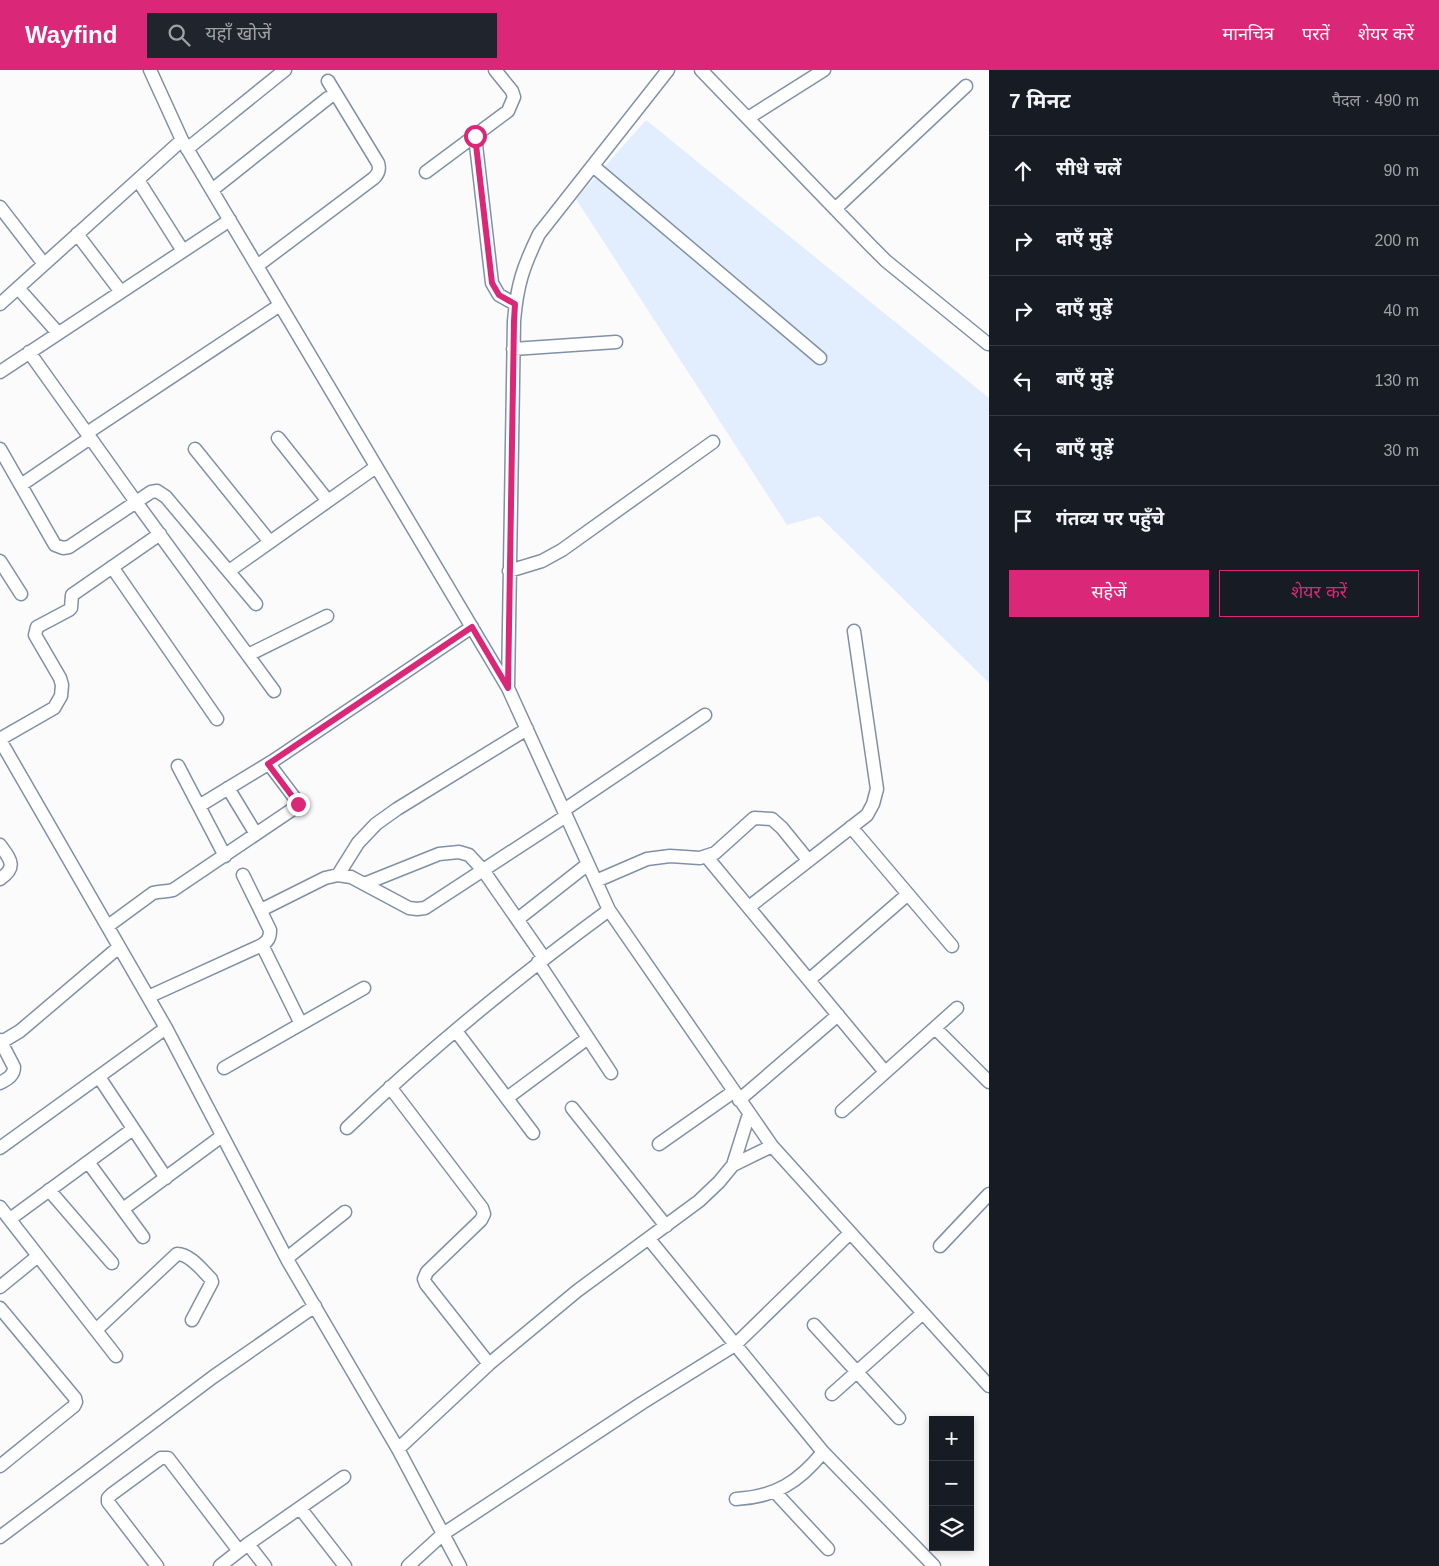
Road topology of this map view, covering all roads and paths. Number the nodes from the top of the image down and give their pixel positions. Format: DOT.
graph roads {
  1 [pos="150,70"];
  2 [pos="286,70"];
  3 [pos="495,70"];
  4 [pos="668,70"];
  5 [pos="701,70"];
  6 [pos="824,70"];
  7 [pos="328,81"];
  8 [pos="966,86"];
  9 [pos="328,98"];
  10 [pos="748,118"];
  11 [pos="475,136"];
  12 [pos="185,144"];
  13 [pos="592,166"];
  14 [pos="426,172"];
  15 [pos="138,180"];
  16 [pos="212,190"];
  17 [pos="0,207"];
  18 [pos="835,209"];
  19 [pos="230,220"];
  20 [pos="77,234"];
  21 [pos="183,251"];
  22 [pos="44,264"];
  23 [pos="257,266"];
  24 [pos="18,288"];
  25 [pos="121,292"];
  26 [pos="0,304"];
  27 [pos="515,304"];
  28 [pos="280,305"];
  29 [pos="58,333"];
  30 [pos="616,342"];
  31 [pos="988,344"];
  32 [pos="513,349"];
  33 [pos="29,352"];
  34 [pos="820,358"];
  35 [pos="0,372"];
  36 [pos="89,436"];
  37 [pos="278,438"];
  38 [pos="713,442"];
  39 [pos="0,448"];
  40 [pos="195,449"];
  41 [pos="376,467"];
  42 [pos="21,485"];
  43 [pos="328,500"];
  44 [pos="136,502"];
  45 [pos="160,534"];
  46 [pos="270,542"];
  47 [pos="0,561"];
  48 [pos="112,567"];
  49 [pos="229,571"];
  50 [pos="510,571"];
  51 [pos="21,594"];
  52 [pos="256,604"];
  53 [pos="327,616"];
  54 [pos="472,627"];
  55 [pos="854,631"];
  56 [pos="248,655"];
  57 [pos="508,688"];
  58 [pos="274,691"];
  59 [pos="705,715"];
  60 [pos="217,719"];
  61 [pos="526,729"];
  62 [pos="0,740"];
  63 [pos="268,764"];
  64 [pos="178,766"];
  65 [pos="228,788"];
  66 [pos="199,806"];
  67 [pos="565,813"];
  68 [pos="851,827"];
  69 [pos="256,834"];
  70 [pos="0,845"];
  71 [pos="225,856"];
  72 [pos="706,856"];
  73 [pos="808,860"];
  74 [pos="588,864"];
  75 [pos="483,870"];
  76 [pos="243,875"];
  77 [pos="338,875"];
  78 [pos="0,879"];
  79 [pos="596,881"];
  80 [pos="364,884"];
  81 [pos="908,894"];
  82 [pos="749,907"];
  83 [pos="261,910"];
  84 [pos="609,910"];
  85 [pos="518,919"];
  86 [pos="108,926"];
  87 [pos="262,945"];
  88 [pos="952,946"];
  89 [pos="120,947"];
  90 [pos="541,960"];
  91 [pos="809,980"];
  92 [pos="364,988"];
  93 [pos="148,996"];
  94 [pos="957,1008"];
  95 [pos="838,1015"];
  96 [pos="301,1024"];
  97 [pos="166,1028"];
  98 [pos="935,1028"];
  99 [pos="456,1031"];
  100 [pos="588,1038"];
  101 [pos="1,1042"];
  102 [pos="224,1068"];
  103 [pos="885,1072"];
  104 [pos="611,1073"];
  105 [pos="99,1077"];
  106 [pos="989,1082"];
  107 [pos="0,1083"];
  108 [pos="390,1087"];
  109 [pos="736,1096"];
  110 [pos="507,1098"];
  111 [pos="572,1108"];
  112 [pos="842,1111"];
  113 [pos="749,1114"];
  114 [pos="347,1128"];
  115 [pos="134,1129"];
  116 [pos="533,1133"];
  117 [pos="222,1136"];
  118 [pos="659,1144"];
  119 [pos="772,1146"];
  120 [pos="0,1148"];
  121 [pos="88,1162"];
  122 [pos="733,1165"];
  123 [pos="166,1178"];
  124 [pos="49,1190"];
  125 [pos="989,1194"];
  126 [pos="0,1207"];
  127 [pos="123,1210"];
  128 [pos="345,1212"];
  129 [pos="10,1219"];
  130 [pos="666,1226"];
  131 [pos="850,1233"];
  132 [pos="143,1237"];
  133 [pos="649,1239"];
  134 [pos="940,1246"];
  135 [pos="38,1256"];
  136 [pos="287,1258"];
  137 [pos="112,1263"];
  138 [pos="0,1286"];
  139 [pos="314,1306"];
  140 [pos="0,1308"];
  141 [pos="923,1313"];
  142 [pos="192,1320"];
  143 [pos="814,1325"];
  144 [pos="96,1330"];
  145 [pos="735,1345"];
  146 [pos="116,1356"];
  147 [pos="489,1364"];
  148 [pos="857,1372"];
  149 [pos="989,1386"];
  150 [pos="832,1394"];
  151 [pos="899,1418"];
  152 [pos="398,1449"];
  153 [pos="823,1452"];
  154 [pos="0,1466"];
  155 [pos="344,1477"];
  156 [pos="774,1492"];
  157 [pos="736,1499"];
  158 [pos="300,1508"];
  159 [pos="443,1534"];
  160 [pos="0,1537"];
  161 [pos="243,1547"];
  162 [pos="828,1549"];
  163 [pos="157,1566"];
  164 [pos="220,1566"];
  165 [pos="265,1566"];
  166 [pos="345,1566"];
  167 [pos="408,1566"];
  168 [pos="460,1566"];
  169 [pos="934,1566"];
  1 -- 12 [label="street"];
  2 -- 12 [label="street"];
  3 -- 11 [label="street"];
  4 -- 13 [label="street"];
  5 -- 10 [label="street"];
  6 -- 10 [label="street"];
  7 -- 23 [label="street"];
  8 -- 18 [label="street"];
  9 -- 16 [label="street"];
  10 -- 18 [label="street"];
  11 -- 14 [label="street"];
  11 -- 27 [label="street"];
  12 -- 15 [label="street"];
  12 -- 16 [label="street"];
  13 -- 27 [label="street"];
  13 -- 34 [label="street"];
  15 -- 20 [label="street"];
  15 -- 21 [label="street"];
  16 -- 19 [label="street"];
  17 -- 22 [label="street"];
  18 -- 31 [label="street"];
  19 -- 21 [label="street"];
  19 -- 23 [label="street"];
  20 -- 22 [label="street"];
  20 -- 25 [label="street"];
  21 -- 25 [label="street"];
  22 -- 24 [label="street"];
  23 -- 28 [label="street"];
  24 -- 26 [label="street"];
  24 -- 29 [label="street"];
  25 -- 29 [label="street"];
  27 -- 32 [label="street"];
  28 -- 36 [label="street"];
  28 -- 41 [label="street"];
  29 -- 33 [label="street"];
  30 -- 32 [label="street"];
  32 -- 50 [label="street"];
  33 -- 35 [label="street"];
  33 -- 36 [label="street"];
  36 -- 42 [label="street"];
  36 -- 44 [label="street"];
  37 -- 43 [label="street"];
  38 -- 50 [label="street"];
  39 -- 42 [label="street"];
  40 -- 46 [label="street"];
  41 -- 43 [label="street"];
  41 -- 54 [label="street"];
  42 -- 44 [label="street"];
  43 -- 46 [label="street"];
  44 -- 45 [label="street"];
  44 -- 49 [label="street"];
  45 -- 48 [label="street"];
  45 -- 56 [label="street"];
  46 -- 49 [label="street"];
  47 -- 51 [label="street"];
  48 -- 60 [label="street"];
  48 -- 62 [label="street"];
  49 -- 52 [label="street"];
  50 -- 57 [label="street"];
  53 -- 56 [label="street"];
  54 -- 57 [label="street"];
  54 -- 63 [label="street"];
  55 -- 68 [label="street"];
  56 -- 58 [label="street"];
  57 -- 61 [label="street"];
  59 -- 67 [label="street"];
  61 -- 67 [label="street"];
  61 -- 77 [label="street"];
  62 -- 86 [label="street"];
  63 -- 65 [label="street"];
  63 -- 69 [label="street"];
  64 -- 66 [label="street"];
  65 -- 66 [label="street"];
  65 -- 69 [label="street"];
  66 -- 71 [label="street"];
  67 -- 74 [label="street"];
  67 -- 75 [label="street"];
  68 -- 73 [label="street"];
  68 -- 81 [label="street"];
  69 -- 71 [label="street"];
  70 -- 78 [label="street"];
  71 -- 86 [label="street"];
  72 -- 73 [label="street"];
  72 -- 79 [label="street"];
  72 -- 82 [label="street"];
  73 -- 82 [label="street"];
  74 -- 79 [label="street"];
  74 -- 85 [label="street"];
  75 -- 80 [label="street"];
  75 -- 80 [label="street"];
  75 -- 85 [label="street"];
  76 -- 83 [label="street"];
  77 -- 80 [label="street"];
  77 -- 83 [label="street"];
  79 -- 84 [label="street"];
  81 -- 88 [label="street"];
  81 -- 91 [label="street"];
  82 -- 91 [label="street"];
  83 -- 87 [label="street"];
  84 -- 90 [label="street"];
  84 -- 109 [label="street"];
  85 -- 90 [label="street"];
  86 -- 89 [label="street"];
  87 -- 93 [label="street"];
  87 -- 96 [label="street"];
  89 -- 93 [label="street"];
  89 -- 101 [label="street"];
  90 -- 99 [label="street"];
  90 -- 100 [label="street"];
  91 -- 95 [label="street"];
  92 -- 96 [label="street"];
  93 -- 97 [label="street"];
  94 -- 98 [label="street"];
  95 -- 103 [label="street"];
  95 -- 109 [label="street"];
  96 -- 102 [label="street"];
  97 -- 105 [label="street"];
  97 -- 117 [label="street"];
  98 -- 103 [label="street"];
  98 -- 106 [label="street"];
  99 -- 108 [label="street"];
  99 -- 110 [label="street"];
  100 -- 104 [label="street"];
  100 -- 110 [label="street"];
  101 -- 107 [label="street"];
  103 -- 112 [label="street"];
  105 -- 115 [label="street"];
  105 -- 120 [label="street"];
  108 -- 114 [label="street"];
  108 -- 147 [label="street"];
  109 -- 113 [label="street"];
  109 -- 118 [label="street"];
  110 -- 116 [label="street"];
  111 -- 130 [label="street"];
  113 -- 119 [label="street"];
  113 -- 122 [label="street"];
  115 -- 121 [label="street"];
  115 -- 123 [label="street"];
  117 -- 123 [label="street"];
  117 -- 136 [label="street"];
  119 -- 122 [label="street"];
  119 -- 131 [label="street"];
  121 -- 124 [label="street"];
  121 -- 127 [label="street"];
  122 -- 130 [label="street"];
  123 -- 127 [label="street"];
  124 -- 129 [label="street"];
  124 -- 137 [label="street"];
  125 -- 134 [label="street"];
  126 -- 129 [label="street"];
  127 -- 132 [label="street"];
  128 -- 136 [label="street"];
  129 -- 135 [label="street"];
  130 -- 133 [label="street"];
  131 -- 141 [label="street"];
  131 -- 145 [label="street"];
  133 -- 145 [label="street"];
  133 -- 147 [label="street"];
  135 -- 138 [label="street"];
  135 -- 144 [label="street"];
  136 -- 139 [label="street"];
  139 -- 152 [label="street"];
  139 -- 160 [label="street"];
  140 -- 154 [label="street"];
  141 -- 148 [label="street"];
  141 -- 149 [label="street"];
  142 -- 144 [label="street"];
  143 -- 148 [label="street"];
  144 -- 146 [label="street"];
  145 -- 153 [label="street"];
  145 -- 159 [label="street"];
  147 -- 152 [label="street"];
  148 -- 150 [label="street"];
  148 -- 151 [label="street"];
  152 -- 159 [label="street"];
  153 -- 156 [label="street"];
  153 -- 169 [label="street"];
  155 -- 158 [label="street"];
  156 -- 157 [label="street"];
  156 -- 162 [label="street"];
  158 -- 161 [label="street"];
  158 -- 166 [label="street"];
  159 -- 167 [label="street"];
  159 -- 168 [label="street"];
  161 -- 163 [label="street"];
  161 -- 164 [label="street"];
  161 -- 165 [label="street"];
}
